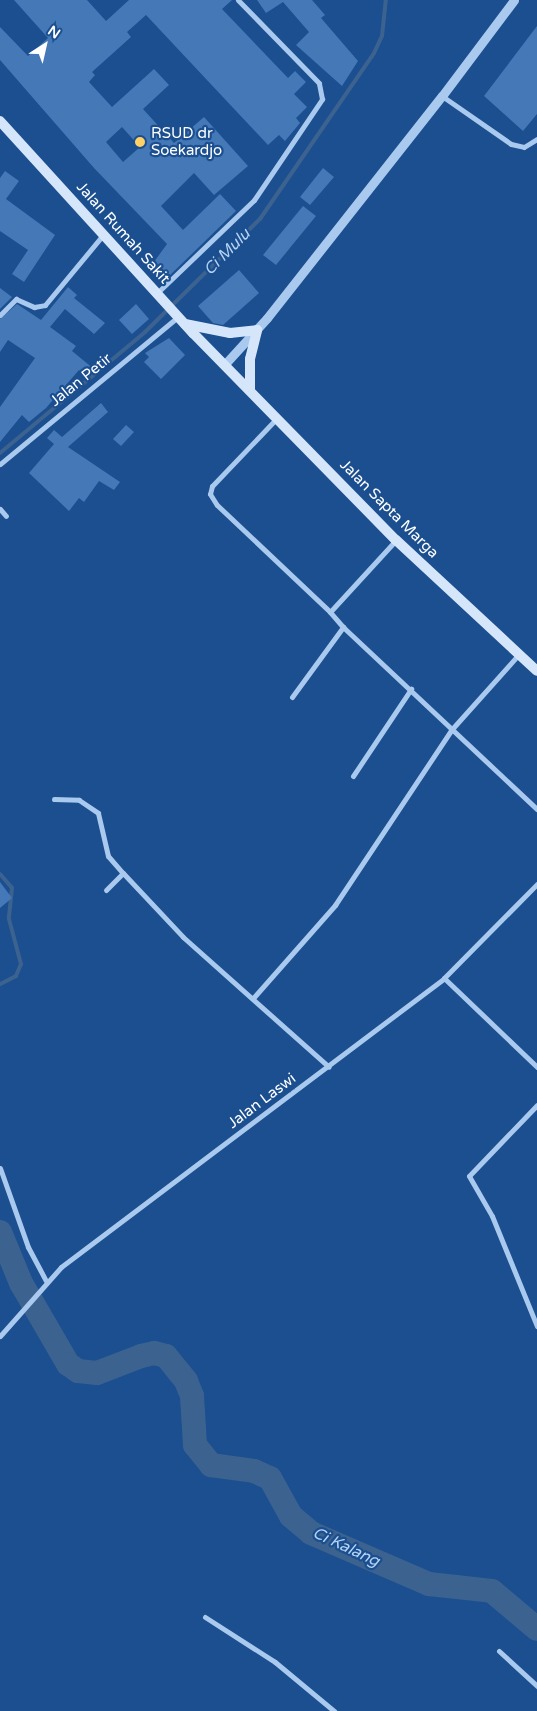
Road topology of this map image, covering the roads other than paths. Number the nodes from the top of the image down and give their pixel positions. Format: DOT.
graph roads {
  1 [pos="238,0"];
  2 [pos="514,0"];
  3 [pos="442,96"];
  4 [pos="1,123"];
  5 [pos="537,138"];
  6 [pos="103,234"];
  7 [pos="158,294"];
  8 [pos="0,315"];
  9 [pos="180,318"];
  10 [pos="257,330"];
  11 [pos="225,364"];
  12 [pos="250,389"];
  13 [pos="277,418"];
  14 [pos="0,464"];
  15 [pos="0,510"];
  16 [pos="6,516"];
  17 [pos="396,540"];
  18 [pos="330,612"];
  19 [pos="343,627"];
  20 [pos="519,654"];
  21 [pos="537,671"];
  22 [pos="410,689"];
  23 [pos="292,697"];
  24 [pos="452,728"];
  25 [pos="353,776"];
  26 [pos="54,799"];
  27 [pos="537,809"];
  28 [pos="123,873"];
  29 [pos="537,884"];
  30 [pos="106,890"];
  31 [pos="444,978"];
  32 [pos="254,996"];
  33 [pos="329,1067"];
  34 [pos="537,1067"];
  35 [pos="537,1105"];
  36 [pos="0,1168"];
  37 [pos="46,1282"];
  38 [pos="537,1326"];
  39 [pos="0,1336"];
  40 [pos="205,1617"];
  41 [pos="499,1651"];
  42 [pos="537,1686"];
  43 [pos="334,1711"];
  1 -- 7 [label="street"];
  2 -- 3 [label="street"];
  3 -- 5 [label="street"];
  3 -- 10 [label="street"];
  4 -- 6 [label="main road, Jalan Rumah Sakit"];
  6 -- 7 [label="main road, Jalan Rumah Sakit"];
  6 -- 8 [label="street"];
  7 -- 9 [label="main road, Jalan Rumah Sakit"];
  9 -- 10 [label="main road"];
  9 -- 11 [label="main road, Jalan Rumah Sakit"];
  9 -- 14 [label="street, Jalan Petir"];
  10 -- 11 [label="street"];
  10 -- 12 [label="main road"];
  11 -- 12 [label="main road, Jalan Sapta Marga"];
  12 -- 13 [label="main road, Jalan Sapta Marga"];
  13 -- 17 [label="main road, Jalan Sapta Marga"];
  13 -- 18 [label="street"];
  15 -- 16 [label="street"];
  17 -- 18 [label="street"];
  17 -- 20 [label="main road, Jalan Sapta Marga"];
  18 -- 19 [label="street"];
  19 -- 22 [label="street"];
  19 -- 23 [label="street"];
  20 -- 21 [label="main road, Jalan Sapta Marga"];
  20 -- 24 [label="street"];
  22 -- 24 [label="street"];
  22 -- 25 [label="street"];
  24 -- 27 [label="street"];
  24 -- 32 [label="street"];
  26 -- 28 [label="street"];
  28 -- 30 [label="street"];
  28 -- 32 [label="street"];
  29 -- 31 [label="street, Jalan Laswi"];
  31 -- 33 [label="street, Jalan Laswi"];
  31 -- 34 [label="street"];
  32 -- 33 [label="street"];
  33 -- 37 [label="street, Jalan Laswi"];
  35 -- 38 [label="street"];
  36 -- 37 [label="street"];
  37 -- 39 [label="street, Jalan Laswi"];
  40 -- 43 [label="street"];
  41 -- 42 [label="street"];
}
